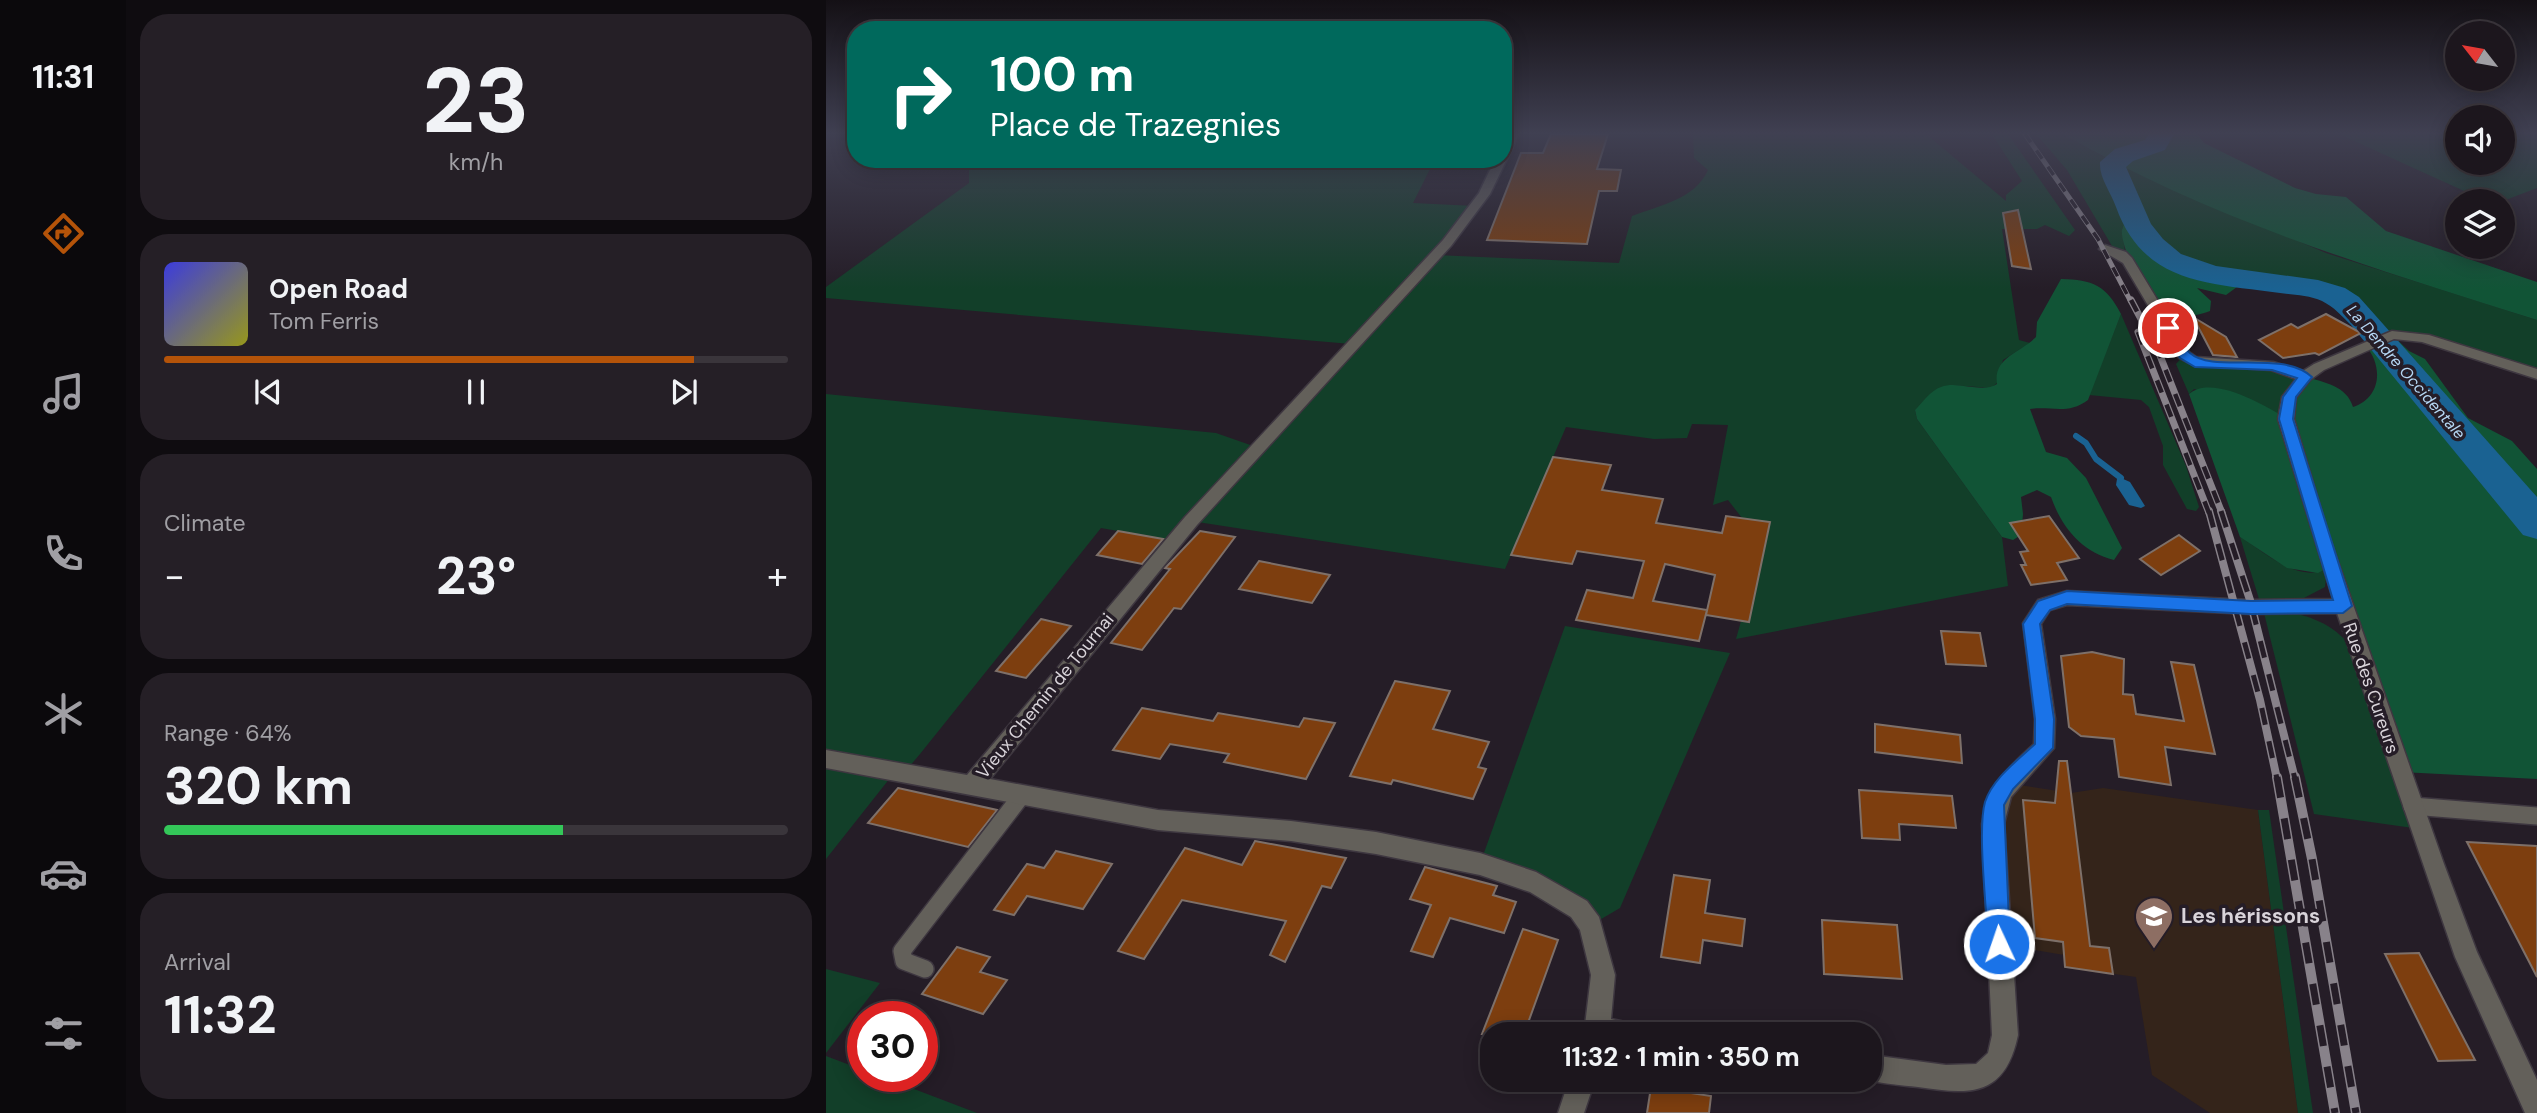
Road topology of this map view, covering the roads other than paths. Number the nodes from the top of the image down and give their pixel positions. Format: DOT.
graph roads {
  1 [pos="1488,186"];
  2 [pos="2105,249"];
  3 [pos="2537,374"];
  4 [pos="2305,377"];
  5 [pos="2343,606"];
  6 [pos="826,759"];
  7 [pos="971,786"];
  8 [pos="1022,795"];
  9 [pos="2412,806"];
  10 [pos="2537,816"];
  11 [pos="925,968"];
  12 [pos="1598,1022"];
  13 [pos="1882,1070"];
  14 [pos="1578,1092"];
  15 [pos="2537,1109"];
  16 [pos="1572,1113"];
  1 -- 7 [label="street, Vieux Chemin de Tournai"];
  2 -- 4 [label="street"];
  3 -- 4 [label="street"];
  4 -- 5 [label="street, Rue des Cureurs"];
  5 -- 9 [label="street, Rue des Cureurs"];
  5 -- 13 [label="street"];
  6 -- 7 [label="street"];
  7 -- 8 [label="street, Vieux Chemin de Tournai"];
  8 -- 11 [label="lane"];
  8 -- 12 [label="street, Vieux Chemin de Tournai"];
  9 -- 10 [label="lane"];
  9 -- 15 [label="street, Rue des Cureurs"];
  14 -- 16 [label="street"];
}
